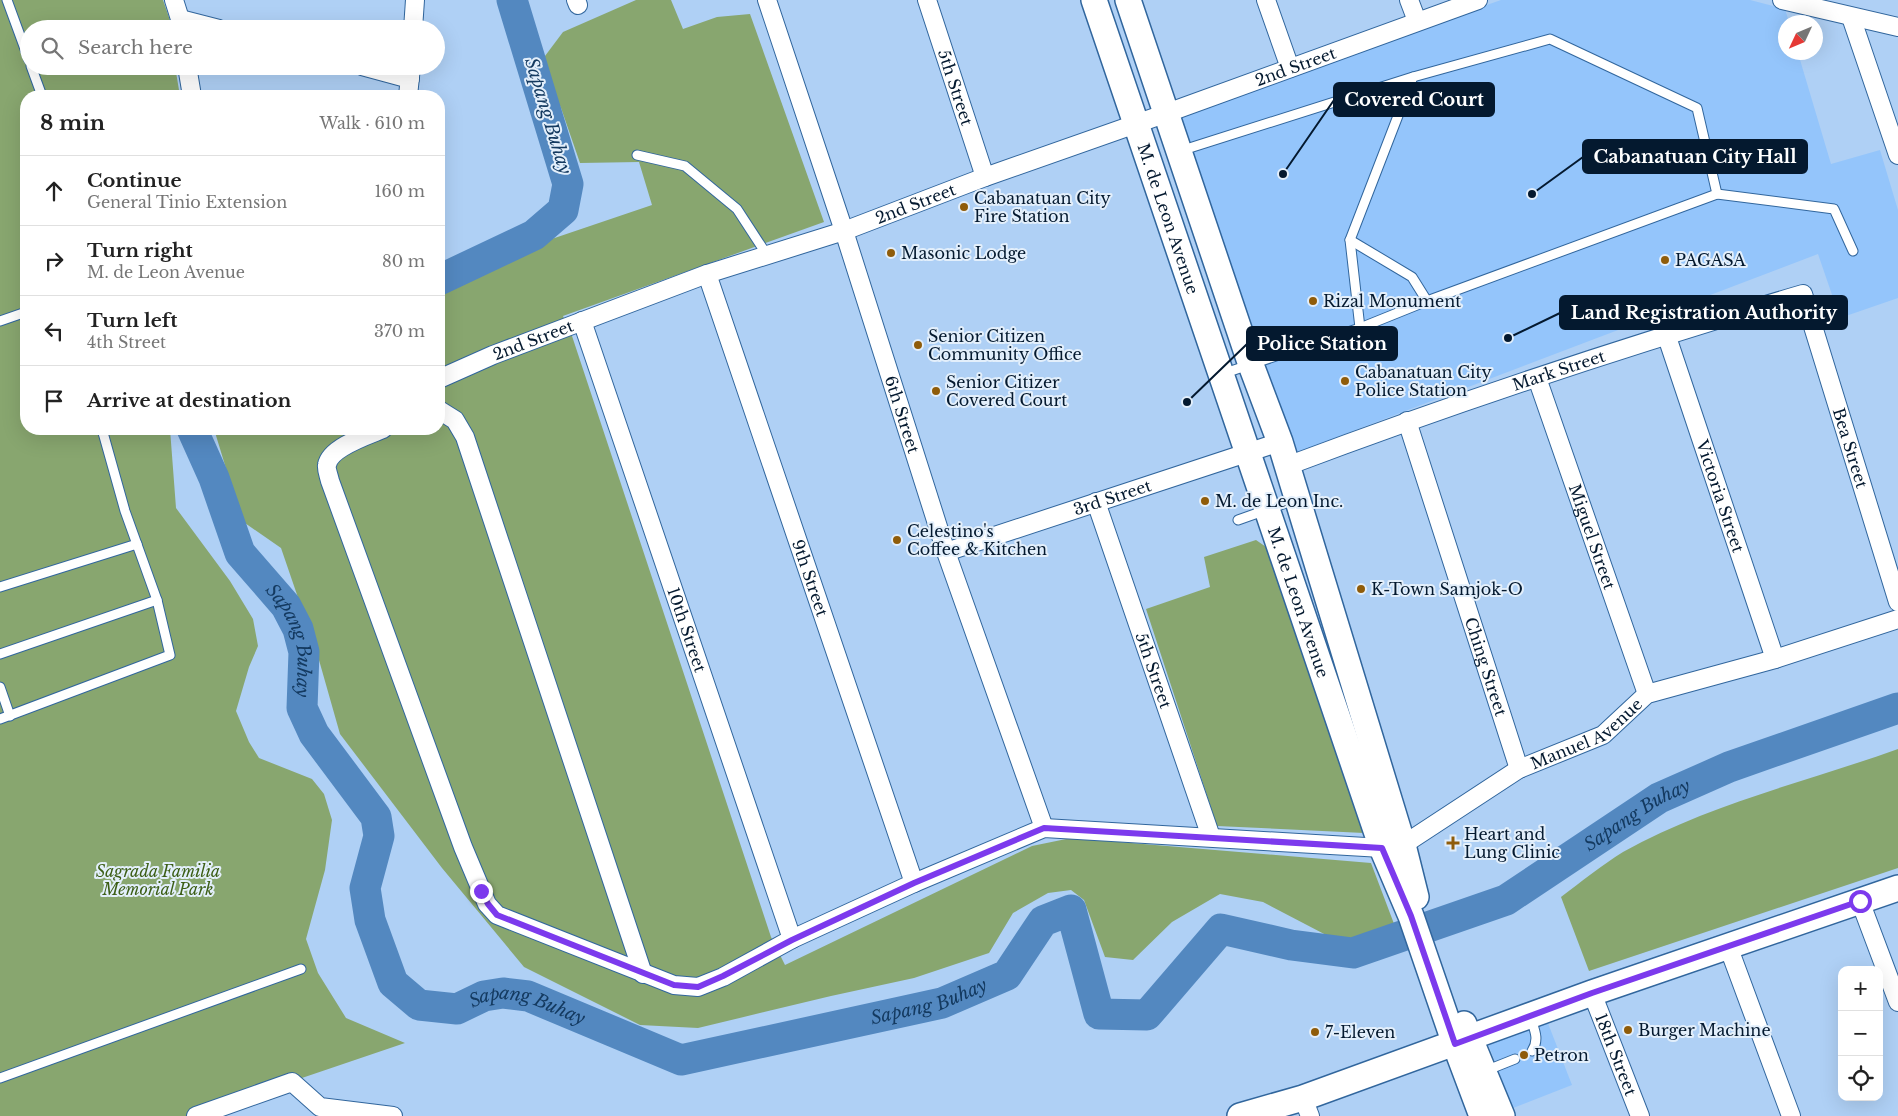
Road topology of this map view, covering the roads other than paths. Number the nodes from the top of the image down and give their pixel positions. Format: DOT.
graph roads {
  1 [pos="7,0"];
  2 [pos="174,0"];
  3 [pos="415,0"];
  4 [pos="767,0"];
  5 [pos="927,0"];
  6 [pos="1094,0"];
  7 [pos="1128,0"];
  8 [pos="1266,0"];
  9 [pos="1409,0"];
  10 [pos="1478,0"];
  11 [pos="1782,0"];
  12 [pos="1851,17"];
  13 [pos="180,20"];
  14 [pos="414,20"];
  15 [pos="1417,21"];
  16 [pos="1898,27"];
  17 [pos="20,35"];
  18 [pos="1290,68"];
  19 [pos="34,75"];
  20 [pos="188,75"];
  21 [pos="410,75"];
  22 [pos="1413,76"];
  23 [pos="40,90"];
  24 [pos="191,90"];
  25 [pos="408,90"];
  26 [pos="1167,113"];
  27 [pos="1135,123"];
  28 [pos="1178,151"];
  29 [pos="636,155"];
  30 [pos="1898,155"];
  31 [pos="985,177"];
  32 [pos="1717,194"];
  33 [pos="844,232"];
  34 [pos="1350,240"];
  35 [pos="1853,251"];
  36 [pos="767,255"];
  37 [pos="707,274"];
  38 [pos="1803,294"];
  39 [pos="1427,301"];
  40 [pos="20,314"];
  41 [pos="0,321"];
  42 [pos="582,321"];
  43 [pos="1360,328"];
  44 [pos="1666,334"];
  45 [pos="1251,365"];
  46 [pos="1222,374"];
  47 [pos="445,376"];
  48 [pos="1537,378"];
  49 [pos="445,414"];
  50 [pos="1407,421"];
  51 [pos="104,435"];
  52 [pos="368,435"];
  53 [pos="1280,442"];
  54 [pos="1247,452"];
  55 [pos="1288,466"];
  56 [pos="1298,498"];
  57 [pos="1096,502"];
  58 [pos="1267,510"];
  59 [pos="1238,520"];
  60 [pos="137,544"];
  61 [pos="946,552"];
  62 [pos="0,587"];
  63 [pos="157,600"];
  64 [pos="1898,602"];
  65 [pos="1898,619"];
  66 [pos="0,654"];
  67 [pos="1775,659"];
  68 [pos="0,687"];
  69 [pos="1647,694"];
  70 [pos="10,716"];
  71 [pos="0,719"];
  72 [pos="1519,769"];
  73 [pos="1044,828"];
  74 [pos="1211,837"];
  75 [pos="1393,846"];
  76 [pos="914,883"];
  77 [pos="1898,888"];
  78 [pos="1860,901"];
  79 [pos="792,940"];
  80 [pos="1728,946"];
  81 [pos="301,968"];
  82 [pos="643,974"];
  83 [pos="1592,993"];
  84 [pos="1898,1002"];
  85 [pos="1530,1016"];
  86 [pos="1462,1041"];
  87 [pos="1532,1051"];
  88 [pos="1515,1059"];
  89 [pos="1484,1071"];
  90 [pos="0,1078"];
  91 [pos="1306,1107"];
  92 [pos="320,1112"];
  93 [pos="196,1116"];
  94 [pos="394,1116"];
  95 [pos="1240,1116"];
  96 [pos="1482,1116"];
  97 [pos="1502,1116"];
  98 [pos="1640,1116"];
  99 [pos="1791,1116"];
  1 -- 17 [label="lane"];
  2 -- 13 [label="street"];
  3 -- 14 [label="street"];
  4 -- 33 [label="street, 6th Street"];
  5 -- 31 [label="street, 5th Street"];
  6 -- 27 [label="main road, M. de Leon Avenue"];
  7 -- 26 [label="main road, M. de Leon Avenue"];
  8 -- 18 [label="street"];
  9 -- 15 [label="street"];
  10 -- 15 [label="street, 2nd Street"];
  11 -- 12 [label="street"];
  12 -- 16 [label="street"];
  12 -- 30 [label="street"];
  15 -- 18 [label="street, 2nd Street"];
  18 -- 26 [label="street, 2nd Street"];
  19 -- 23 [label="lane"];
  20 -- 24 [label="street"];
  21 -- 25 [label="street"];
  22 -- 28 [label="lane"];
  22 -- 32 [label="lane"];
  22 -- 34 [label="lane"];
  26 -- 27 [label="street, 2nd Street"];
  26 -- 28 [label="main road, M. de Leon Avenue"];
  27 -- 31 [label="street, 2nd Street"];
  27 -- 46 [label="main road, M. de Leon Avenue"];
  28 -- 45 [label="main road, M. de Leon Avenue"];
  29 -- 36 [label="lane"];
  31 -- 33 [label="street, 2nd Street"];
  32 -- 35 [label="lane"];
  32 -- 39 [label="lane"];
  33 -- 36 [label="street, 2nd Street"];
  33 -- 61 [label="street, 6th Street"];
  34 -- 39 [label="lane"];
  34 -- 43 [label="lane"];
  36 -- 37 [label="street, 2nd Street"];
  37 -- 42 [label="street, 2nd Street"];
  37 -- 76 [label="street, 9th Street"];
  38 -- 44 [label="street, Mark Street"];
  38 -- 64 [label="street, Bea Street"];
  39 -- 43 [label="lane"];
  40 -- 41 [label="lane"];
  42 -- 47 [label="street, 2nd Street"];
  42 -- 79 [label="street, 10th Street"];
  43 -- 45 [label="lane"];
  44 -- 48 [label="street, Mark Street"];
  44 -- 67 [label="street, Victoria Street"];
  45 -- 46 [label="lane"];
  45 -- 53 [label="main road, M. de Leon Avenue"];
  46 -- 54 [label="main road, M. de Leon Avenue"];
  48 -- 50 [label="street, Mark Street"];
  48 -- 69 [label="street, Miguel Street"];
  49 -- 82 [label="street"];
  50 -- 55 [label="street, Mark Street"];
  50 -- 72 [label="street, Ching Street"];
  51 -- 60 [label="lane"];
  52 -- 82 [label="street"];
  53 -- 54 [label="street, 3rd Street"];
  53 -- 55 [label="main road, M. de Leon Avenue"];
  54 -- 57 [label="street, 3rd Street"];
  54 -- 58 [label="main road, M. de Leon Avenue"];
  55 -- 56 [label="main road, M. de Leon Avenue"];
  56 -- 58 [label="lane"];
  56 -- 75 [label="main road, M. de Leon Avenue"];
  57 -- 61 [label="street, 3rd Street"];
  57 -- 74 [label="street, 5th Street"];
  58 -- 59 [label="lane"];
  58 -- 75 [label="main road, M. de Leon Avenue"];
  60 -- 62 [label="lane"];
  60 -- 63 [label="lane"];
  61 -- 73 [label="street, 6th Street"];
  63 -- 66 [label="lane"];
  63 -- 70 [label="lane"];
  65 -- 67 [label="street, Manuel Avenue"];
  67 -- 69 [label="street, Manuel Avenue"];
  68 -- 70 [label="lane"];
  69 -- 72 [label="street, Manuel Avenue"];
  70 -- 71 [label="lane"];
  72 -- 75 [label="street, Manuel Avenue"];
  73 -- 74 [label="street"];
  73 -- 76 [label="street"];
  74 -- 75 [label="street"];
  75 -- 86 [label="main road, M. de Leon Avenue"];
  76 -- 79 [label="street"];
  77 -- 78 [label="main road"];
  78 -- 80 [label="main road"];
  78 -- 84 [label="street"];
  79 -- 82 [label="street"];
  80 -- 83 [label="main road"];
  80 -- 99 [label="street"];
  81 -- 90 [label="lane"];
  83 -- 85 [label="main road"];
  83 -- 98 [label="street, 18th Street"];
  85 -- 86 [label="main road"];
  85 -- 87 [label="lane"];
  86 -- 89 [label="main road, M. de Leon Avenue"];
  86 -- 91 [label="main road"];
  86 -- 96 [label="main road, M. de Leon Avenue"];
  88 -- 89 [label="lane"];
  89 -- 97 [label="main road, M. de Leon Avenue"];
  91 -- 95 [label="main road"];
  92 -- 93 [label="street"];
  92 -- 94 [label="street"];
}
